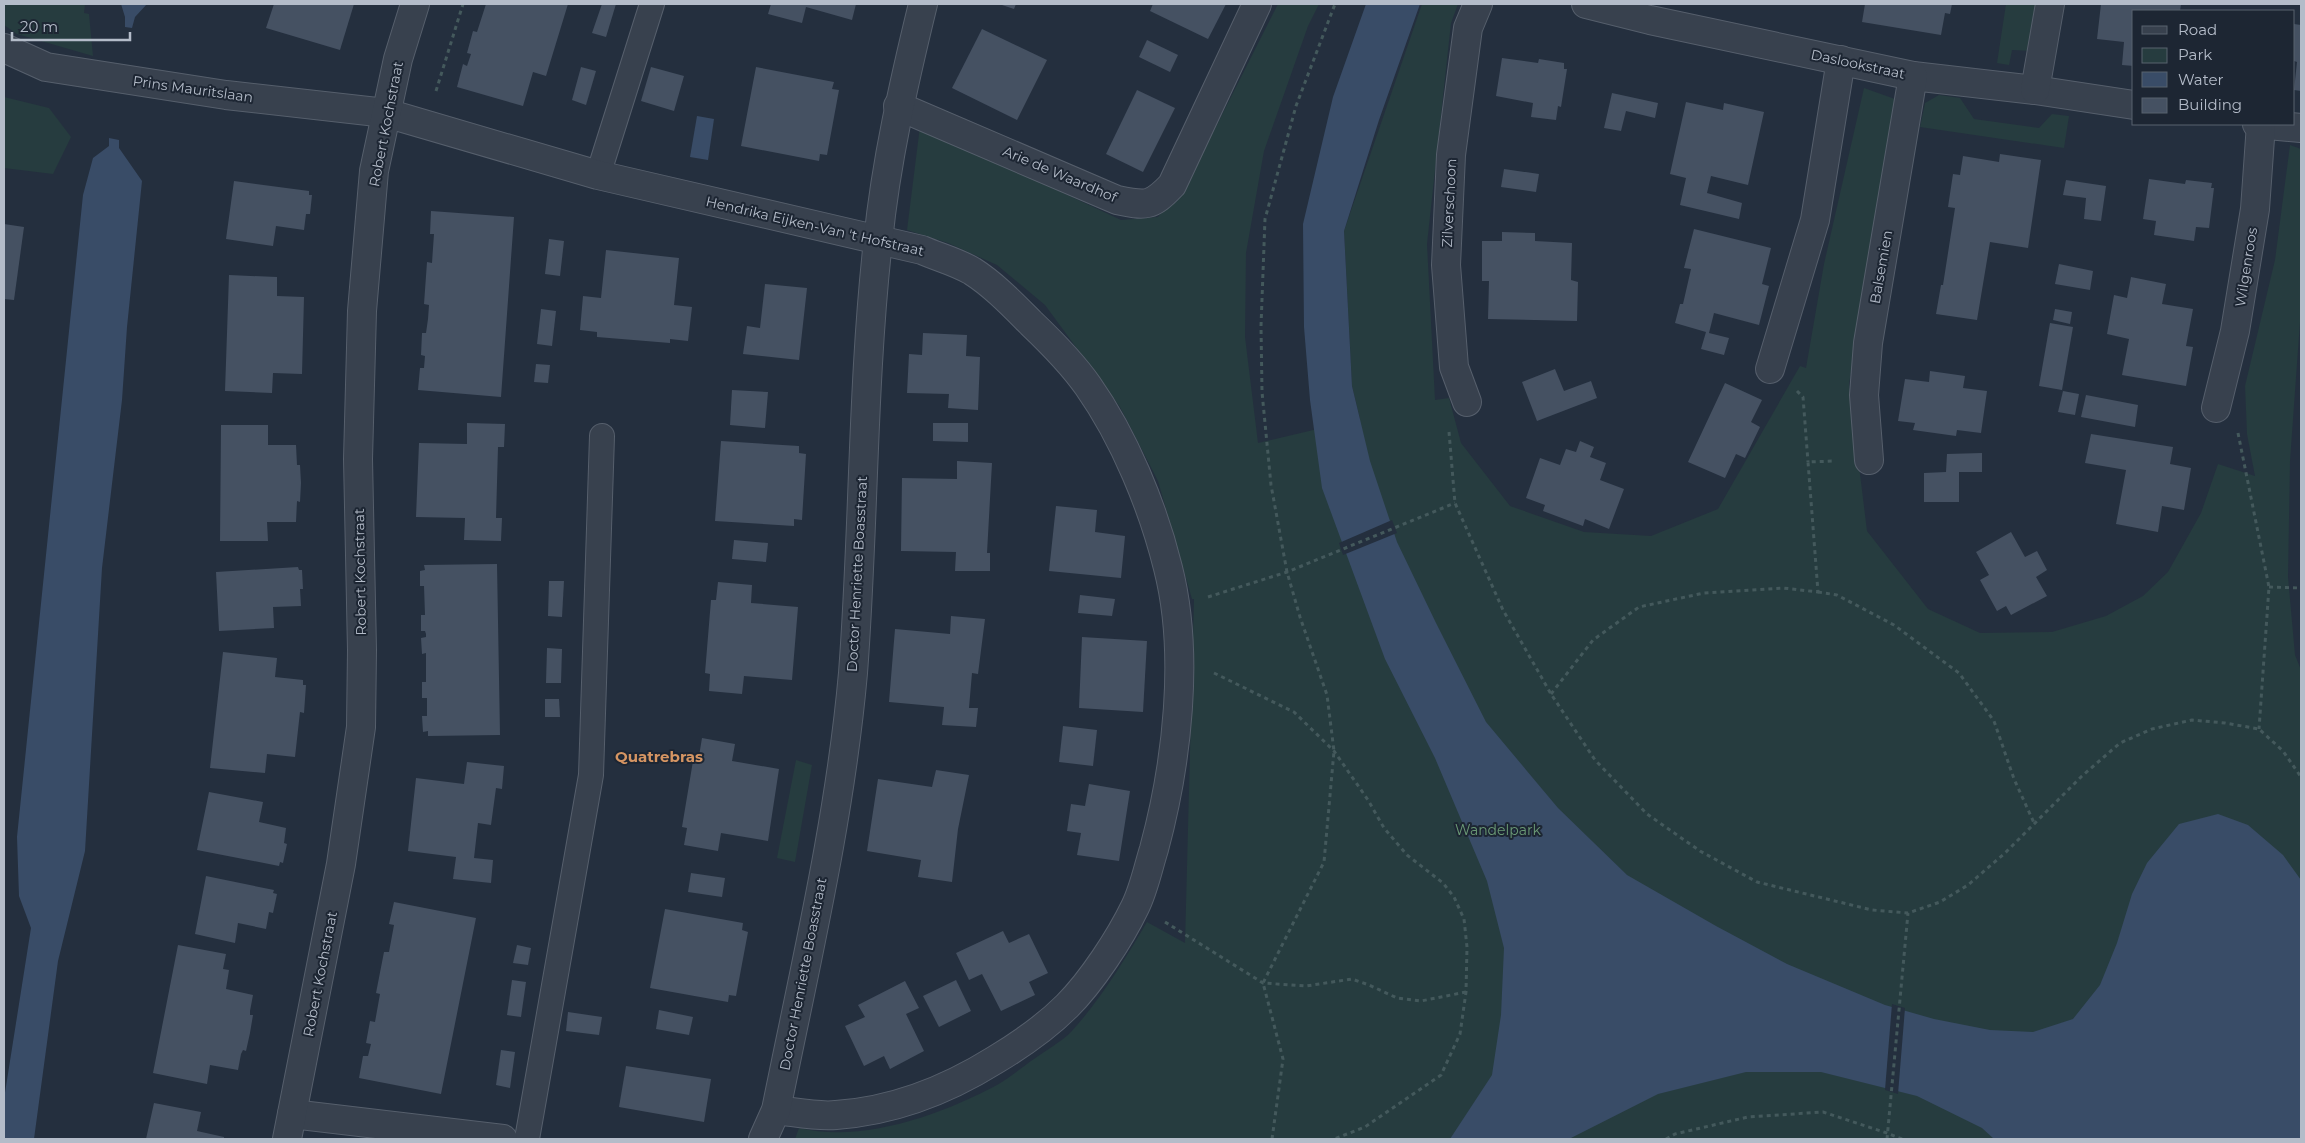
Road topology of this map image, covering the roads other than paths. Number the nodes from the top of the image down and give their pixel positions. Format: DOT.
graph roads {
  1 [pos="415,4"];
  2 [pos="652,4"];
  3 [pos="923,4"];
  4 [pos="1257,4"];
  5 [pos="1478,4"];
  6 [pos="1586,4"];
  7 [pos="2050,4"];
  8 [pos="1651,12"];
  9 [pos="4,48"];
  10 [pos="1841,60"];
  11 [pos="1913,76"];
  12 [pos="2035,90"];
  13 [pos="2132,105"];
  14 [pos="898,106"];
  15 [pos="386,113"];
  16 [pos="2259,125"];
  17 [pos="2270,125"];
  18 [pos="2301,128"];
  19 [pos="598,175"];
  20 [pos="878,241"];
  21 [pos="1770,369"];
  22 [pos="1467,402"];
  23 [pos="2216,408"];
  24 [pos="602,436"];
  25 [pos="1869,460"];
  26 [pos="776,1110"];
  27 [pos="289,1126"];
  28 [pos="504,1139"];
  29 [pos="527,1139"];
  30 [pos="764,1139"];
  1 -- 15 [label="street, Robert Kochstraat"];
  2 -- 19 [label="lane"];
  3 -- 14 [label="street, Doctor Henriette Boasstraat"];
  4 -- 14 [label="street, Arie de Waardhof"];
  5 -- 22 [label="street, Zilverschoon"];
  6 -- 8 [label="street, Daslookstraat"];
  7 -- 12 [label="street"];
  8 -- 10 [label="street, Daslookstraat"];
  9 -- 15 [label="street, Prins Mauritslaan"];
  10 -- 11 [label="street, Daslookstraat"];
  10 -- 21 [label="street"];
  11 -- 12 [label="street, Daslookstraat"];
  11 -- 25 [label="street, Balsemien"];
  12 -- 13 [label="street, Daslookstraat"];
  14 -- 20 [label="street, Doctor Henriette Boasstraat"];
  15 -- 19 [label="street, Hendrika Eijken-Van 't Hofstraat"];
  15 -- 27 [label="street, Robert Kochstraat"];
  16 -- 23 [label="street, Wilgenroos"];
  17 -- 18 [label="street"];
  19 -- 20 [label="street, Hendrika Eijken-Van 't Hofstraat"];
  20 -- 26 [label="street, Doctor Henriette Boasstraat"];
  20 -- 26 [label="street, Hendrika Eijken-Van 't Hofstraat"];
  24 -- 29 [label="lane"];
  26 -- 30 [label="street, Doctor Henriette Boasstraat"];
  27 -- 28 [label="street"];
}
